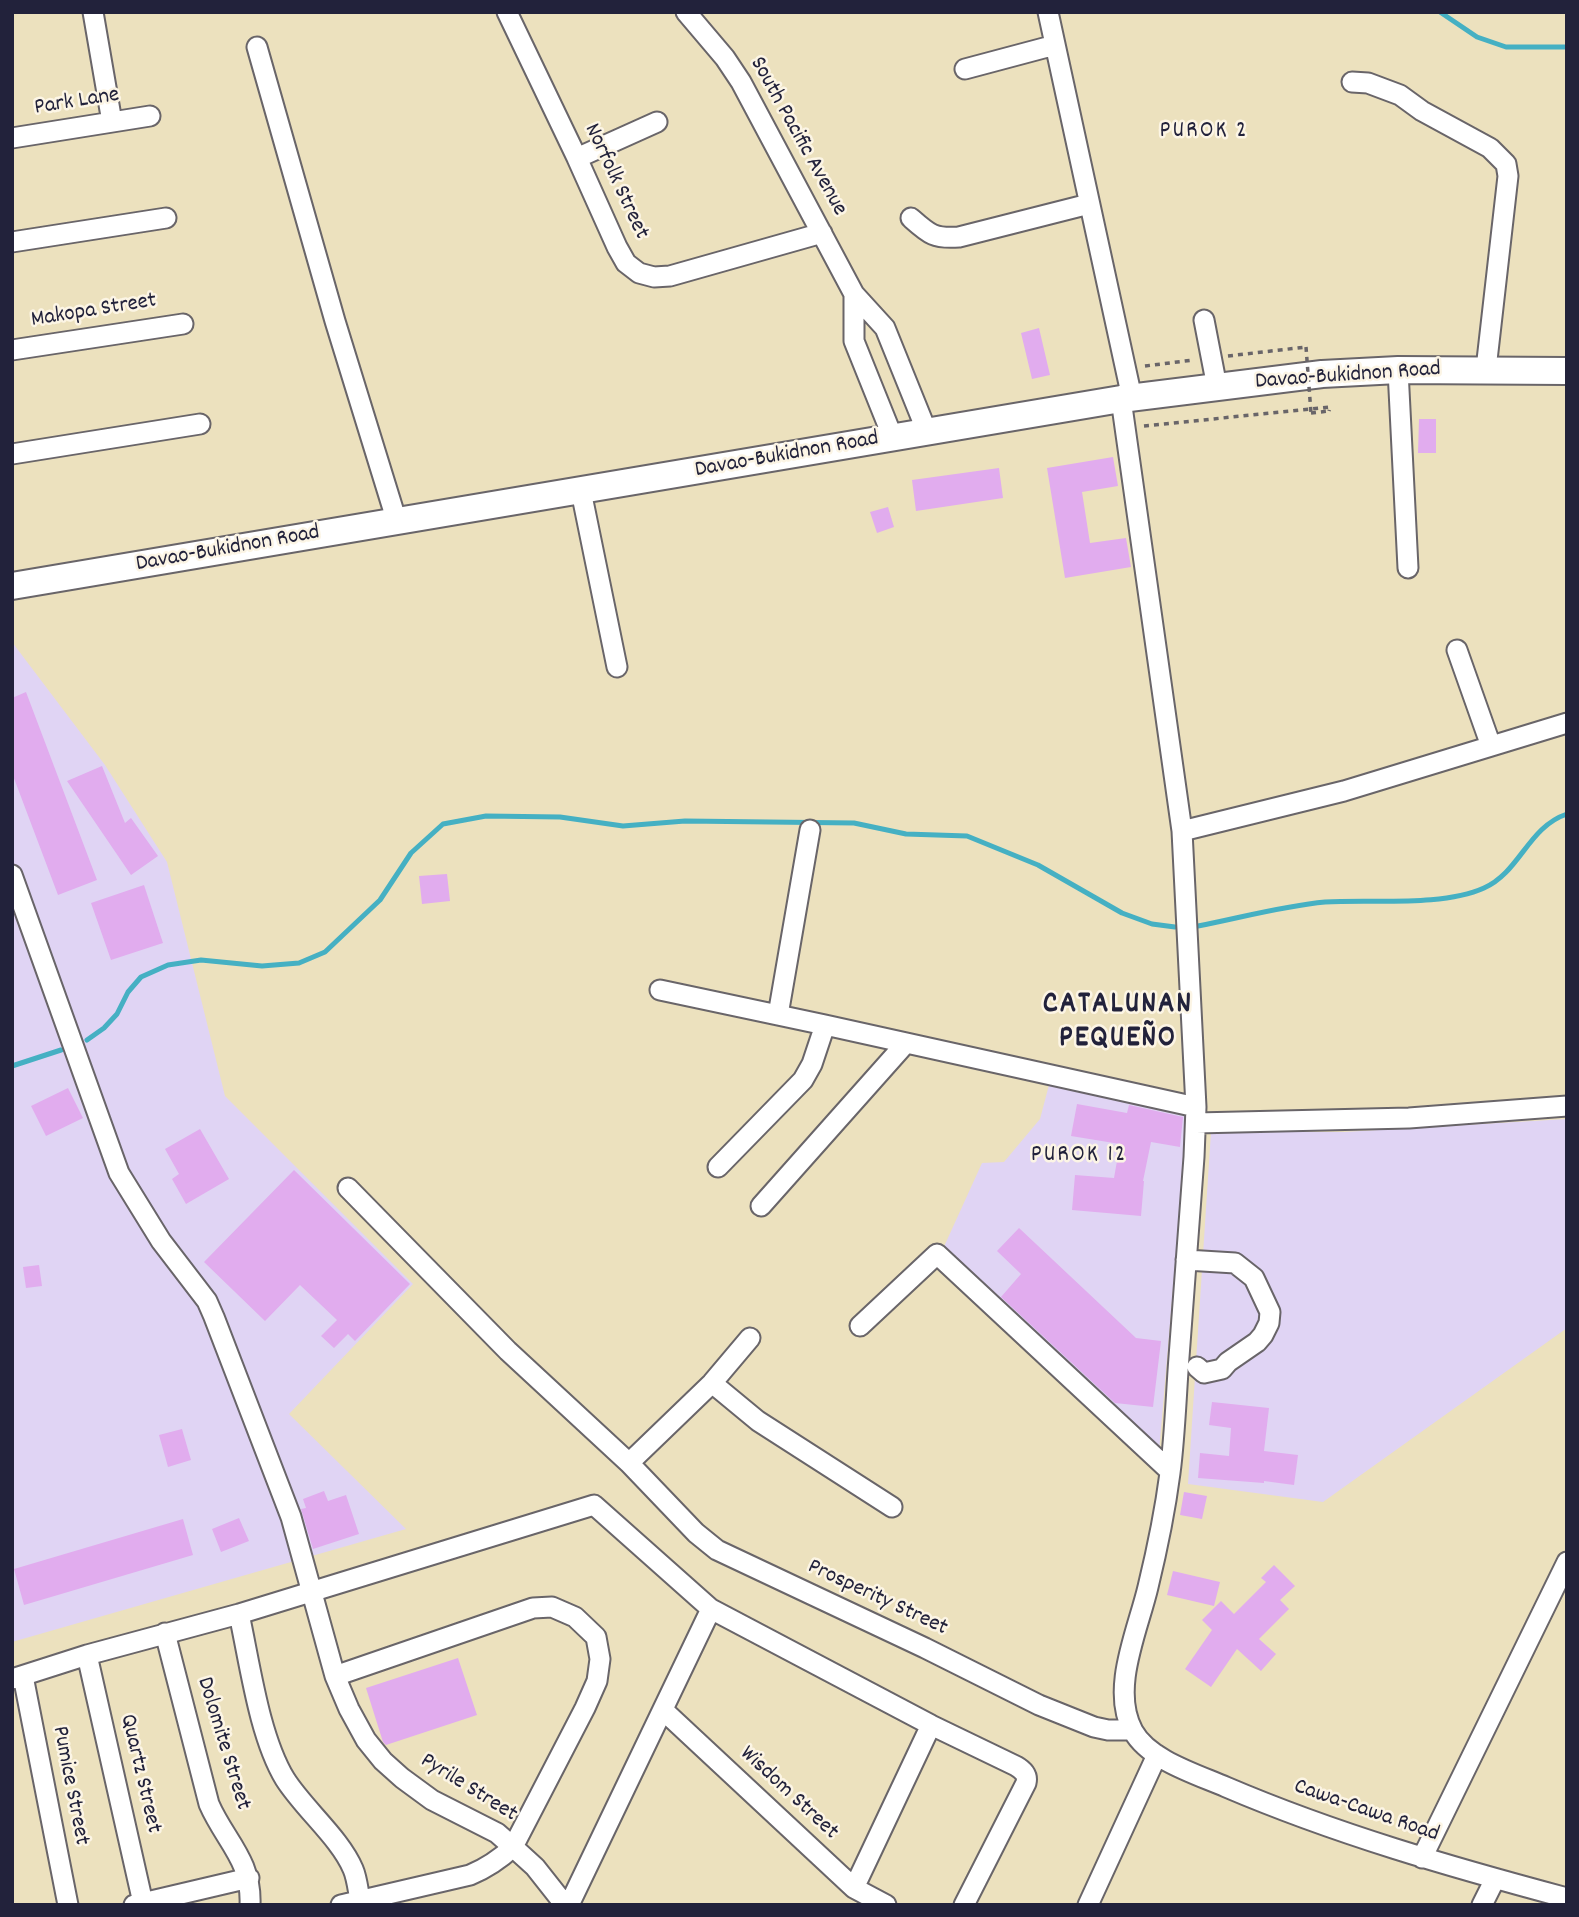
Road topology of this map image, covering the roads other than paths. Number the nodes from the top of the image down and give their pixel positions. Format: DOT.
graph roads {
  1 [pos="93,12"];
  2 [pos="507,12"];
  3 [pos="686,12"];
  4 [pos="1048,12"];
  5 [pos="1055,45"];
  6 [pos="257,47"];
  7 [pos="965,69"];
  8 [pos="1352,82"];
  9 [pos="150,117"];
  10 [pos="112,122"];
  11 [pos="657,122"];
  12 [pos="12,138"];
  13 [pos="577,158"];
  14 [pos="1089,204"];
  15 [pos="166,218"];
  16 [pos="911,218"];
  17 [pos="822,233"];
  18 [pos="12,242"];
  19 [pos="854,294"];
  20 [pos="1204,320"];
  21 [pos="183,324"];
  22 [pos="12,350"];
  23 [pos="1486,369"];
  24 [pos="1398,370"];
  25 [pos="1567,371"];
  26 [pos="907,382"];
  27 [pos="1217,387"];
  28 [pos="876,395"];
  29 [pos="1126,399"];
  30 [pos="200,424"];
  31 [pos="927,432"];
  32 [pos="893,438"];
  33 [pos="12,454"];
  34 [pos="581,491"];
  35 [pos="397,522"];
  36 [pos="1408,568"];
  37 [pos="12,586"];
  38 [pos="1457,650"];
  39 [pos="617,667"];
  40 [pos="1567,723"];
  41 [pos="1491,746"];
  42 [pos="810,830"];
  43 [pos="1182,831"];
  44 [pos="12,875"];
  45 [pos="660,990"];
  46 [pos="778,1015"];
  47 [pos="825,1025"];
  48 [pos="906,1043"];
  49 [pos="1567,1106"];
  50 [pos="1196,1115"];
  51 [pos="718,1167"];
  52 [pos="348,1188"];
  53 [pos="761,1206"];
  54 [pos="1186,1260"];
  55 [pos="860,1326"];
  56 [pos="750,1338"];
  57 [pos="1188,1367"];
  58 [pos="712,1383"];
  59 [pos="629,1463"];
  60 [pos="1170,1471"];
  61 [pos="892,1507"];
  62 [pos="1567,1562"];
  63 [pos="311,1592"];
  64 [pos="711,1609"];
  65 [pos="239,1614"];
  66 [pos="165,1633"];
  67 [pos="87,1655"];
  68 [pos="335,1676"];
  69 [pos="18,1678"];
  70 [pos="663,1710"];
  71 [pos="931,1725"];
  72 [pos="1132,1730"];
  73 [pos="1157,1755"];
  74 [pos="513,1847"];
  75 [pos="1422,1858"];
  76 [pos="249,1878"];
  77 [pos="1494,1879"];
  78 [pos="854,1888"];
  79 [pos="1567,1898"];
  80 [pos="351,1902"];
  81 [pos="139,1904"];
  82 [pos="68,1905"];
  83 [pos="250,1905"];
  84 [pos="567,1905"];
  85 [pos="886,1905"];
  86 [pos="964,1905"];
  87 [pos="1088,1905"];
  88 [pos="1482,1905"];
  1 -- 10 [label="street"];
  2 -- 13 [label="street, Norfolk Street"];
  3 -- 17 [label="street, South Pacific Avenue"];
  4 -- 5 [label="street"];
  5 -- 7 [label="street"];
  5 -- 14 [label="street"];
  6 -- 35 [label="street"];
  8 -- 23 [label="street"];
  9 -- 10 [label="street, Park Lane"];
  10 -- 12 [label="street, Park Lane"];
  11 -- 13 [label="street"];
  13 -- 17 [label="street, Norfolk Street"];
  14 -- 16 [label="street"];
  14 -- 29 [label="street"];
  15 -- 18 [label="street"];
  17 -- 19 [label="street, South Pacific Avenue"];
  19 -- 26 [label="street, South Pacific Avenue"];
  19 -- 28 [label="street, South Pacific Avenue"];
  20 -- 27 [label="street"];
  21 -- 22 [label="street, Makopa Street"];
  23 -- 24 [label="highway, Davao-Bukidnon Road"];
  23 -- 25 [label="highway, Davao-Bukidnon Road"];
  24 -- 27 [label="highway, Davao-Bukidnon Road"];
  24 -- 36 [label="street"];
  26 -- 28 [label="street"];
  26 -- 31 [label="street, South Pacific Avenue"];
  27 -- 29 [label="highway, Davao-Bukidnon Road"];
  28 -- 32 [label="street, South Pacific Avenue"];
  29 -- 31 [label="highway, Davao-Bukidnon Road"];
  29 -- 43 [label="street"];
  30 -- 33 [label="street"];
  31 -- 32 [label="highway, Davao-Bukidnon Road"];
  32 -- 34 [label="highway, Davao-Bukidnon Road"];
  34 -- 35 [label="highway, Davao-Bukidnon Road"];
  34 -- 39 [label="street"];
  35 -- 37 [label="highway, Davao-Bukidnon Road"];
  38 -- 41 [label="street"];
  40 -- 41 [label="street"];
  41 -- 43 [label="street"];
  42 -- 46 [label="street"];
  43 -- 50 [label="street"];
  44 -- 63 [label="street, Pyrile Street"];
  45 -- 46 [label="street"];
  46 -- 47 [label="street"];
  47 -- 48 [label="street"];
  47 -- 51 [label="street"];
  48 -- 50 [label="street"];
  48 -- 53 [label="street"];
  49 -- 50 [label="street"];
  50 -- 54 [label="street"];
  52 -- 59 [label="street, Prosperity Street"];
  54 -- 57 [label="street"];
  54 -- 57 [label="street"];
  55 -- 60 [label="street"];
  56 -- 58 [label="street"];
  57 -- 60 [label="street"];
  58 -- 59 [label="street"];
  58 -- 61 [label="street"];
  59 -- 72 [label="street, Prosperity Street"];
  60 -- 72 [label="street"];
  62 -- 75 [label="street"];
  63 -- 64 [label="street"];
  63 -- 65 [label="street"];
  63 -- 68 [label="street, Pyrile Street"];
  64 -- 70 [label="street"];
  64 -- 71 [label="street"];
  65 -- 66 [label="street"];
  65 -- 80 [label="street"];
  66 -- 67 [label="street"];
  66 -- 76 [label="street, Dolomite Street"];
  67 -- 69 [label="street"];
  67 -- 81 [label="street, Quartz Street"];
  68 -- 74 [label="street, Pyrile Street"];
  68 -- 74 [label="street"];
  69 -- 82 [label="street, Pumice Street"];
  70 -- 78 [label="street, Wisdom Street"];
  70 -- 84 [label="street"];
  71 -- 78 [label="street"];
  71 -- 86 [label="street"];
  72 -- 73 [label="street, Cawa-Cawa Road"];
  73 -- 75 [label="street, Cawa-Cawa Road"];
  73 -- 87 [label="street"];
  74 -- 80 [label="street"];
  74 -- 84 [label="street, Pyrile Street"];
  75 -- 77 [label="street, Cawa-Cawa Road"];
  76 -- 81 [label="street"];
  76 -- 83 [label="street, Dolomite Street"];
  77 -- 79 [label="street, Cawa-Cawa Road"];
  77 -- 88 [label="street"];
  78 -- 85 [label="street, Wisdom Street"];
}
